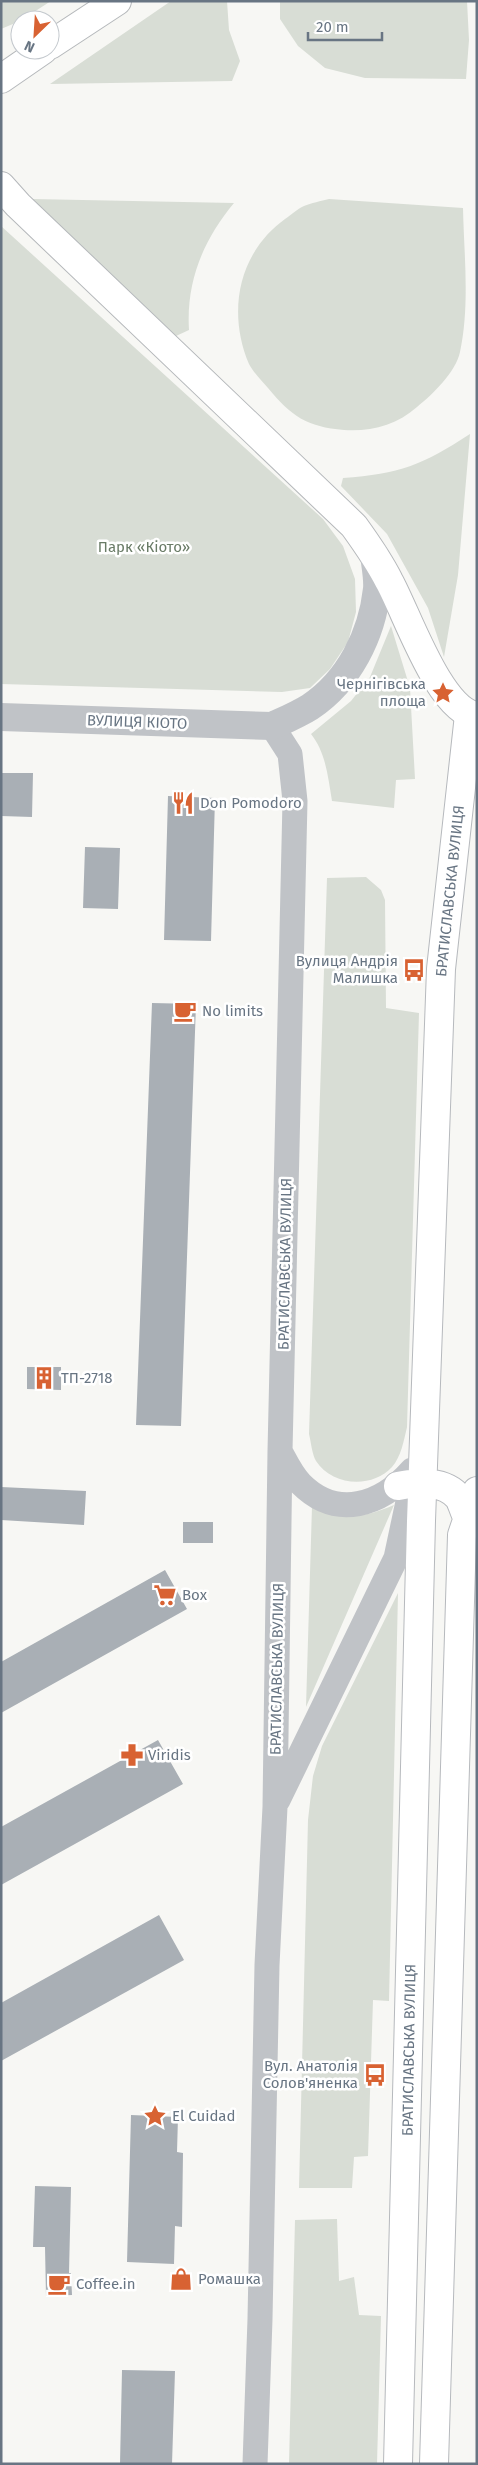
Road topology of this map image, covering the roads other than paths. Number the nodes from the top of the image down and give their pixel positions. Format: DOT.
graph roads {
  1 [pos="117,1"];
  2 [pos="60,38"];
  3 [pos="29,60"];
  4 [pos="1,79"];
  5 [pos="1,186"];
  6 [pos="374,554"];
  7 [pos="473,715"];
  8 [pos="1,717"];
  9 [pos="272,726"];
  10 [pos="280,1451"];
  11 [pos="414,1477"];
  12 [pos="477,1491"];
  13 [pos="467,1517"];
  14 [pos="275,1807"];
  15 [pos="254,2464"];
  16 [pos="398,2464"];
  17 [pos="434,2464"];
  1 -- 2 [label="main road"];
  3 -- 4 [label="main road"];
  5 -- 6 [label="main road"];
  6 -- 7 [label="main road"];
  6 -- 9 [label="street"];
  7 -- 11 [label="main road, БРАТИСЛАВСЬКА ВУЛИЦЯ"];
  8 -- 9 [label="street, ВУЛИЦЯ КІОТО"];
  9 -- 10 [label="street, БРАТИСЛАВСЬКА ВУЛИЦЯ"];
  10 -- 11 [label="street"];
  10 -- 14 [label="street, БРАТИСЛАВСЬКА ВУЛИЦЯ"];
  11 -- 13 [label="main road"];
  11 -- 14 [label="street, БРАТИСЛАВСЬКА ВУЛИЦЯ"];
  11 -- 16 [label="main road, БРАТИСЛАВСЬКА ВУЛИЦЯ"];
  12 -- 13 [label="main road"];
  13 -- 17 [label="main road"];
  14 -- 15 [label="street, БРАТИСЛАВСЬКА ВУЛИЦЯ"];
}
